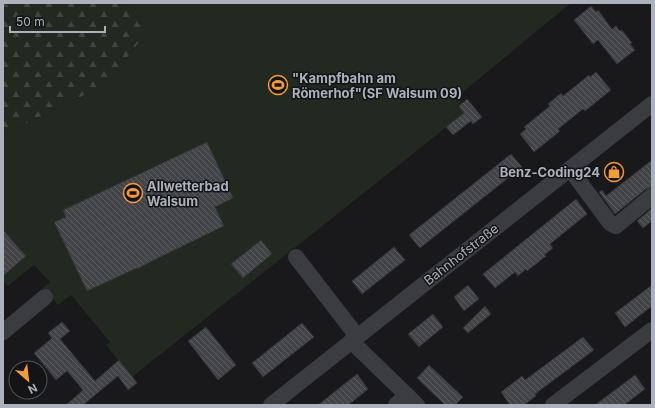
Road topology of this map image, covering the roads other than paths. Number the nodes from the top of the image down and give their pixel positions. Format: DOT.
graph roads {
  1 [pos="652,104"];
  2 [pos="570,169"];
  3 [pos="652,196"];
  4 [pos="296,257"];
  5 [pos="45,298"];
  6 [pos="3,332"];
  7 [pos="650,335"];
  8 [pos="354,339"];
  9 [pos="407,402"];
  10 [pos="271,405"];
  11 [pos="553,405"];
  1 -- 2 [label="street, Bahnhofstraße"];
  2 -- 3 [label="street"];
  2 -- 8 [label="street, Bahnhofstraße"];
  4 -- 8 [label="street"];
  5 -- 6 [label="street"];
  7 -- 11 [label="street"];
  8 -- 9 [label="street"];
  8 -- 10 [label="street, Bahnhofstraße"];
}
